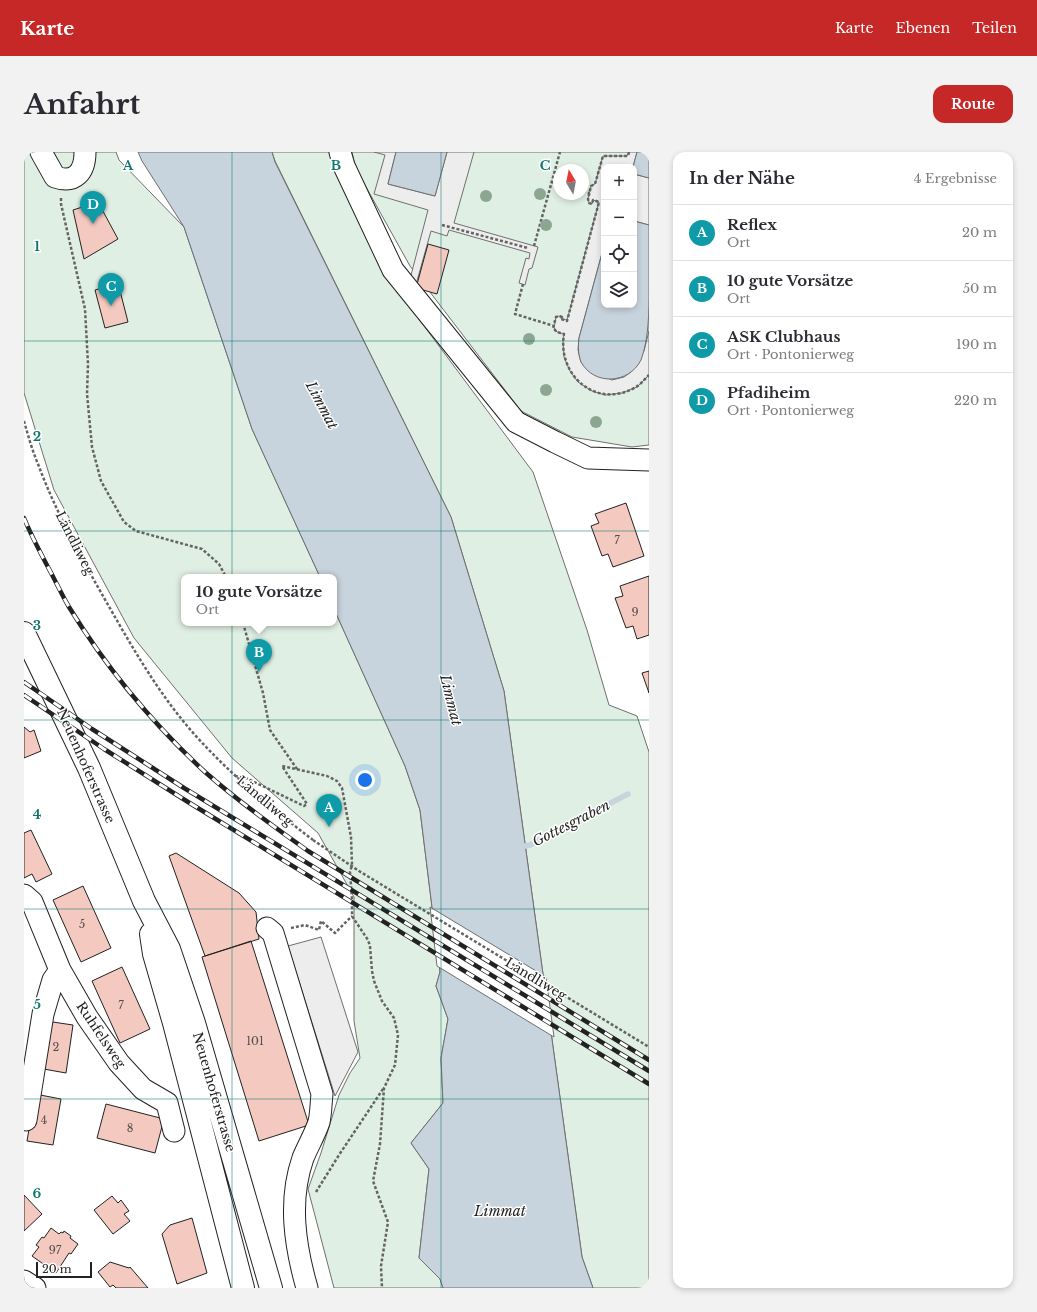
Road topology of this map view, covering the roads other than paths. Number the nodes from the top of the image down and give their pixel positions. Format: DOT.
graph roads {
  1 [pos="42,152"];
  2 [pos="85,152"];
  3 [pos="340,152"];
  4 [pos="649,460"];
  5 [pos="24,632"];
  6 [pos="24,895"];
  7 [pos="144,901"];
  8 [pos="267,928"];
  9 [pos="60,970"];
  10 [pos="26,1120"];
  11 [pos="174,1131"];
  12 [pos="24,1281"];
  13 [pos="34,1288"];
  14 [pos="243,1288"];
  15 [pos="271,1288"];
  16 [pos="307,1288"];
  1 -- 2 [label="street"];
  3 -- 4 [label="street"];
  5 -- 7 [label="main road, Neuenhoferstrasse"];
  6 -- 9 [label="street, Ruhfelsweg"];
  7 -- 14 [label="main road, Neuenhoferstrasse"];
  7 -- 15 [label="main road, Neuenhoferstrasse"];
  8 -- 16 [label="street"];
  9 -- 10 [label="street"];
  9 -- 11 [label="street, Ruhfelsweg"];
  12 -- 13 [label="street"];
}
